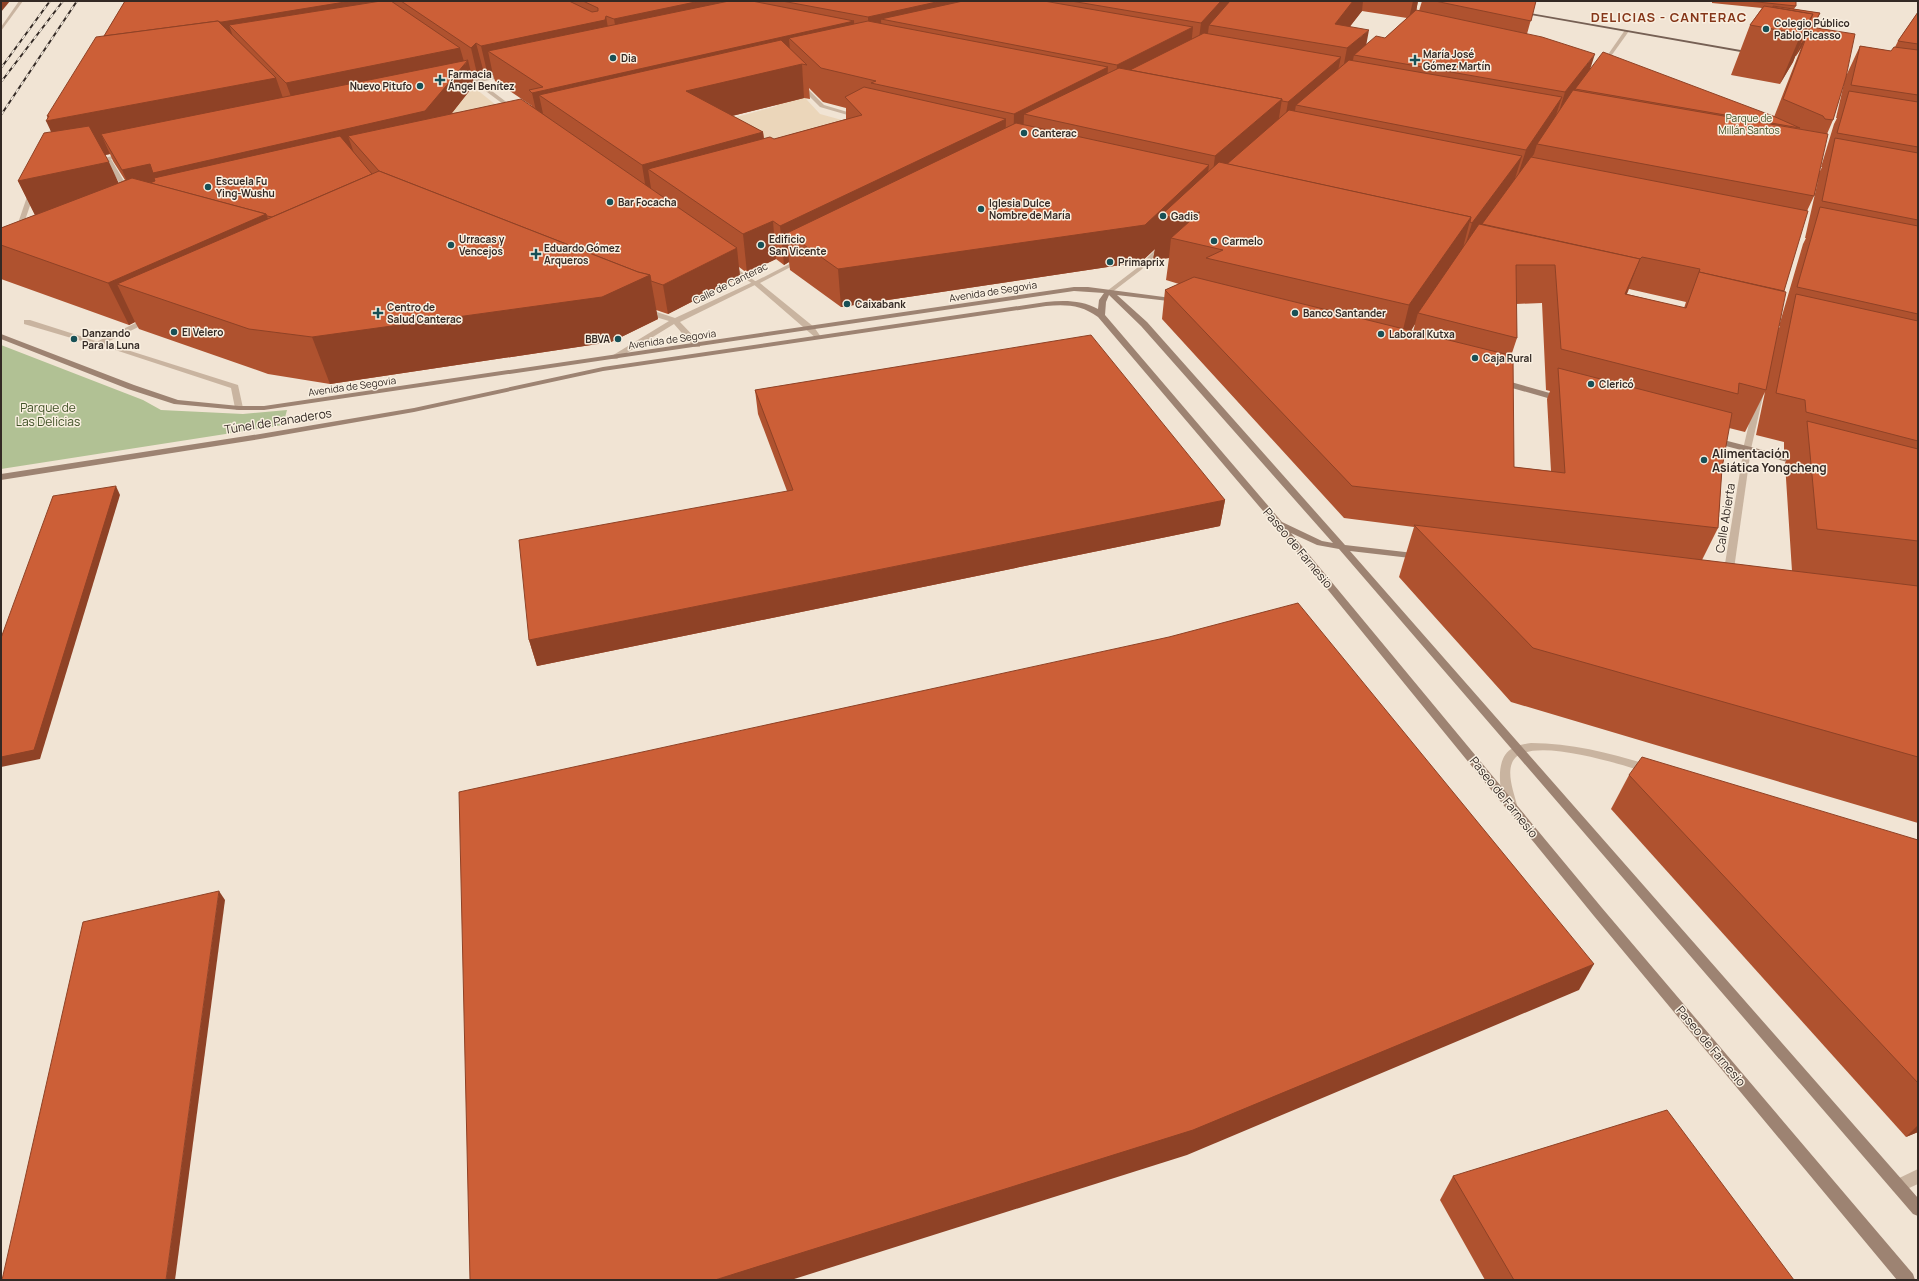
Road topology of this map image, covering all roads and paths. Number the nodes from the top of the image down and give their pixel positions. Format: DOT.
graph roads {
  1 [pos="22,1"];
  2 [pos="1511,11"];
  3 [pos="1,30"];
  4 [pos="1627,31"];
  5 [pos="1759,54"];
  6 [pos="1597,72"];
  7 [pos="466,74"];
  8 [pos="512,74"];
  9 [pos="794,78"];
  10 [pos="476,81"];
  11 [pos="450,86"];
  12 [pos="521,115"];
  13 [pos="861,117"];
  14 [pos="131,154"];
  15 [pos="108,159"];
  16 [pos="86,163"];
  17 [pos="36,179"];
  18 [pos="132,202"];
  19 [pos="19,237"];
  20 [pos="1166,243"];
  21 [pos="807,257"];
  22 [pos="723,262"];
  23 [pos="755,283"];
  24 [pos="1109,292"];
  25 [pos="1183,301"];
  26 [pos="635,307"];
  27 [pos="1101,315"];
  28 [pos="156,317"];
  29 [pos="675,321"];
  30 [pos="27,322"];
  31 [pos="811,329"];
  32 [pos="1,336"];
  33 [pos="817,337"];
  34 [pos="98,343"];
  35 [pos="697,345"];
  36 [pos="614,357"];
  37 [pos="556,378"];
  38 [pos="1491,379"];
  39 [pos="1760,389"];
  40 [pos="1567,400"];
  41 [pos="239,408"];
  42 [pos="1702,437"];
  43 [pos="1748,449"];
  44 [pos="1805,464"];
  45 [pos="1,477"];
  46 [pos="1278,523"];
  47 [pos="1342,547"];
  48 [pos="1430,557"];
  49 [pos="1727,582"];
  50 [pos="1516,749"];
  51 [pos="1662,773"];
  52 [pos="1511,805"];
  53 [pos="1918,1176"];
  54 [pos="1898,1186"];
  55 [pos="1918,1209"];
  56 [pos="1907,1280"];
  1 -- 3 [label="street"];
  2 -- 4 [label="main road"];
  4 -- 5 [label="main road"];
  4 -- 6 [label="street"];
  7 -- 10 [label="street"];
  8 -- 10 [label="street"];
  9 -- 13 [label="street"];
  10 -- 11 [label="street"];
  10 -- 12 [label="street"];
  14 -- 15 [label="street"];
  15 -- 16 [label="street"];
  15 -- 18 [label="street"];
  17 -- 19 [label="street"];
  20 -- 24 [label="street"];
  21 -- 23 [label="street, Calle de Canterac"];
  22 -- 23 [label="street"];
  23 -- 29 [label="street, Calle de Canterac"];
  23 -- 31 [label="street"];
  24 -- 25 [label="main road, Avenida de Segovia"];
  24 -- 27 [label="main road"];
  24 -- 31 [label="main road, Avenida de Segovia"];
  24 -- 47 [label="main road"];
  26 -- 29 [label="street"];
  27 -- 33 [label="main road, Avenida de Segovia"];
  27 -- 46 [label="main road, Paseo de Farnesio"];
  28 -- 34 [label="street"];
  29 -- 35 [label="street"];
  29 -- 36 [label="street, Calle de Canterac"];
  30 -- 34 [label="street"];
  31 -- 33 [label="street"];
  31 -- 35 [label="main road, Avenida de Segovia"];
  32 -- 41 [label="main road, Avenida de Segovia"];
  33 -- 37 [label="main road, Avenida de Segovia"];
  34 -- 41 [label="street"];
  35 -- 36 [label="main road, Avenida de Segovia"];
  36 -- 41 [label="main road, Avenida de Segovia"];
  37 -- 45 [label="main road, Túnel de Panaderos"];
  38 -- 40 [label="main road"];
  39 -- 43 [label="street, Calle Abierta"];
  42 -- 43 [label="main road"];
  43 -- 44 [label="main road"];
  43 -- 49 [label="street, Calle Abierta"];
  46 -- 47 [label="main road"];
  46 -- 52 [label="main road, Paseo de Farnesio"];
  47 -- 48 [label="main road"];
  47 -- 50 [label="main road"];
  50 -- 51 [label="street"];
  50 -- 52 [label="street"];
  50 -- 54 [label="main road"];
  52 -- 56 [label="main road, Paseo de Farnesio"];
  53 -- 54 [label="street"];
  54 -- 55 [label="main road"];
}
